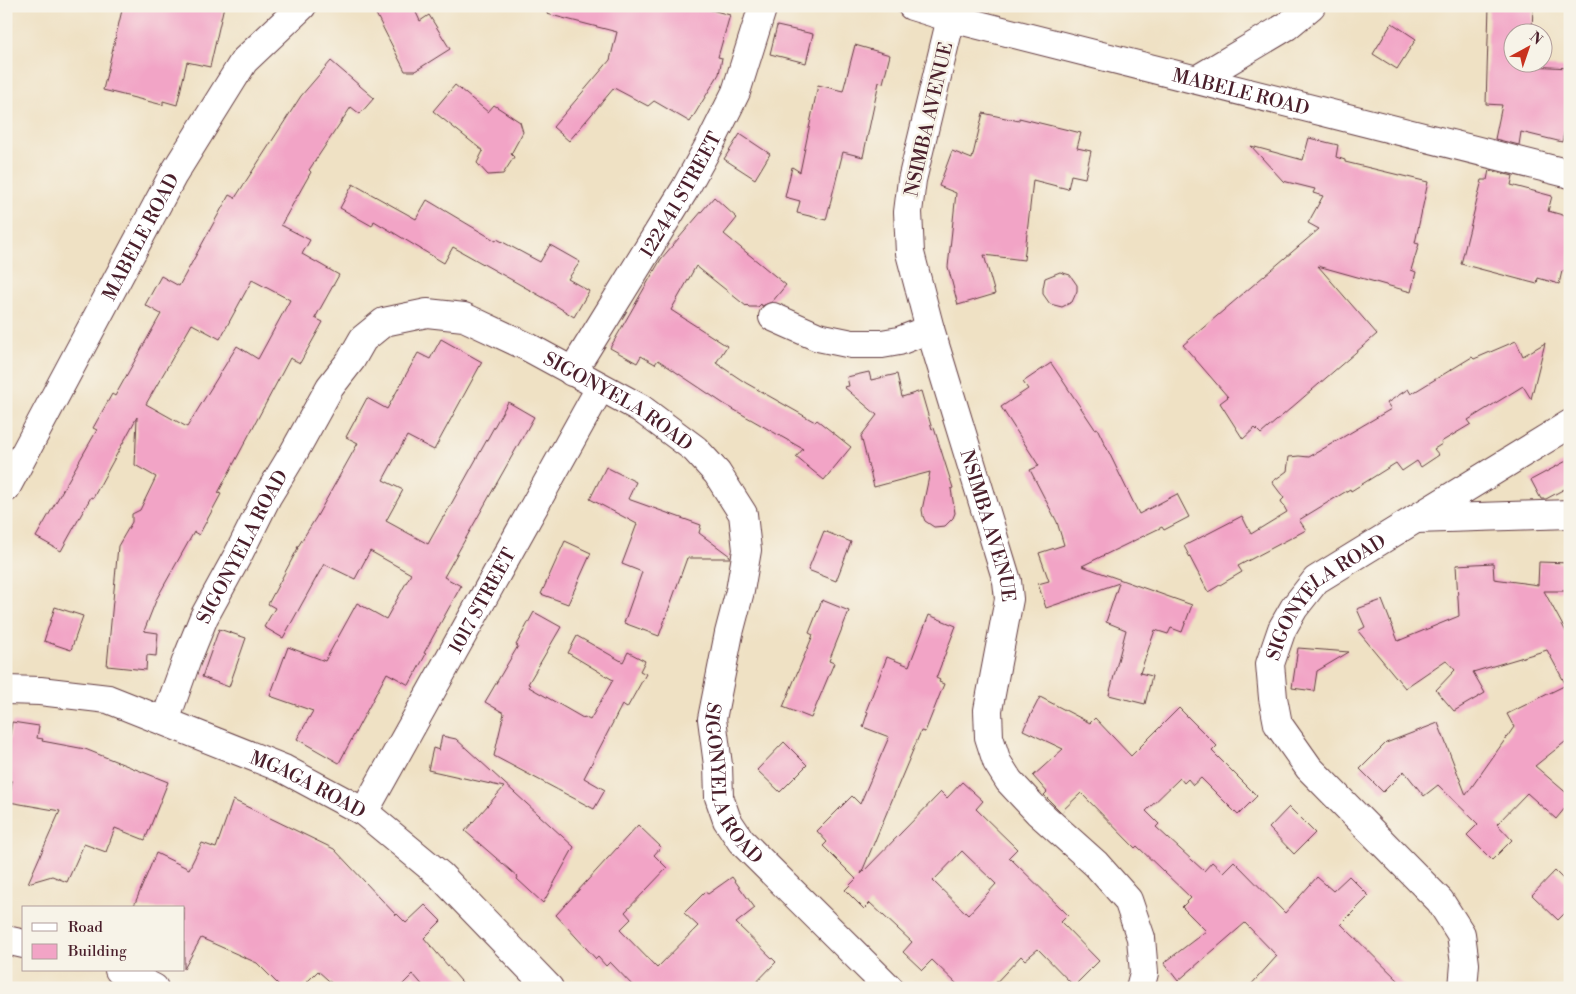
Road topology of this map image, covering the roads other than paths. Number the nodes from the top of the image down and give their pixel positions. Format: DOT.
graph roads {
  1 [pos="302,6"];
  2 [pos="763,6"];
  3 [pos="912,6"];
  4 [pos="1312,6"];
  5 [pos="951,18"];
  6 [pos="1198,79"];
  7 [pos="1570,174"];
  8 [pos="773,316"];
  9 [pos="930,329"];
  10 [pos="572,372"];
  11 [pos="600,388"];
  12 [pos="1570,424"];
  13 [pos="6,488"];
  14 [pos="1570,514"];
  15 [pos="1414,519"];
  16 [pos="6,690"];
  17 [pos="165,721"];
  18 [pos="364,812"];
  19 [pos="6,940"];
  20 [pos="22,944"];
  21 [pos="123,972"];
  22 [pos="154,988"];
  23 [pos="549,988"];
  24 [pos="890,988"];
  25 [pos="1140,988"];
  26 [pos="1463,988"];
  1 -- 13 [label="street, MABELE ROAD"];
  2 -- 10 [label="street, 122441 STREET"];
  3 -- 5 [label="street, MABELE ROAD"];
  4 -- 6 [label="street"];
  5 -- 6 [label="street, MABELE ROAD"];
  5 -- 9 [label="street, NSIMBA AVENUE"];
  6 -- 7 [label="street, MABELE ROAD"];
  8 -- 9 [label="street"];
  9 -- 25 [label="street, NSIMBA AVENUE"];
  10 -- 11 [label="street, SIGONYELA ROAD"];
  10 -- 17 [label="street, SIGONYELA ROAD"];
  11 -- 18 [label="street, 1017 STREET"];
  11 -- 24 [label="street, SIGONYELA ROAD"];
  12 -- 15 [label="street, SIGONYELA ROAD"];
  14 -- 15 [label="street"];
  15 -- 26 [label="street, SIGONYELA ROAD"];
  16 -- 17 [label="street, MGAGA ROAD"];
  17 -- 18 [label="street, MGAGA ROAD"];
  18 -- 23 [label="street, MGAGA ROAD"];
  19 -- 20 [label="street"];
  21 -- 22 [label="street"];
}
